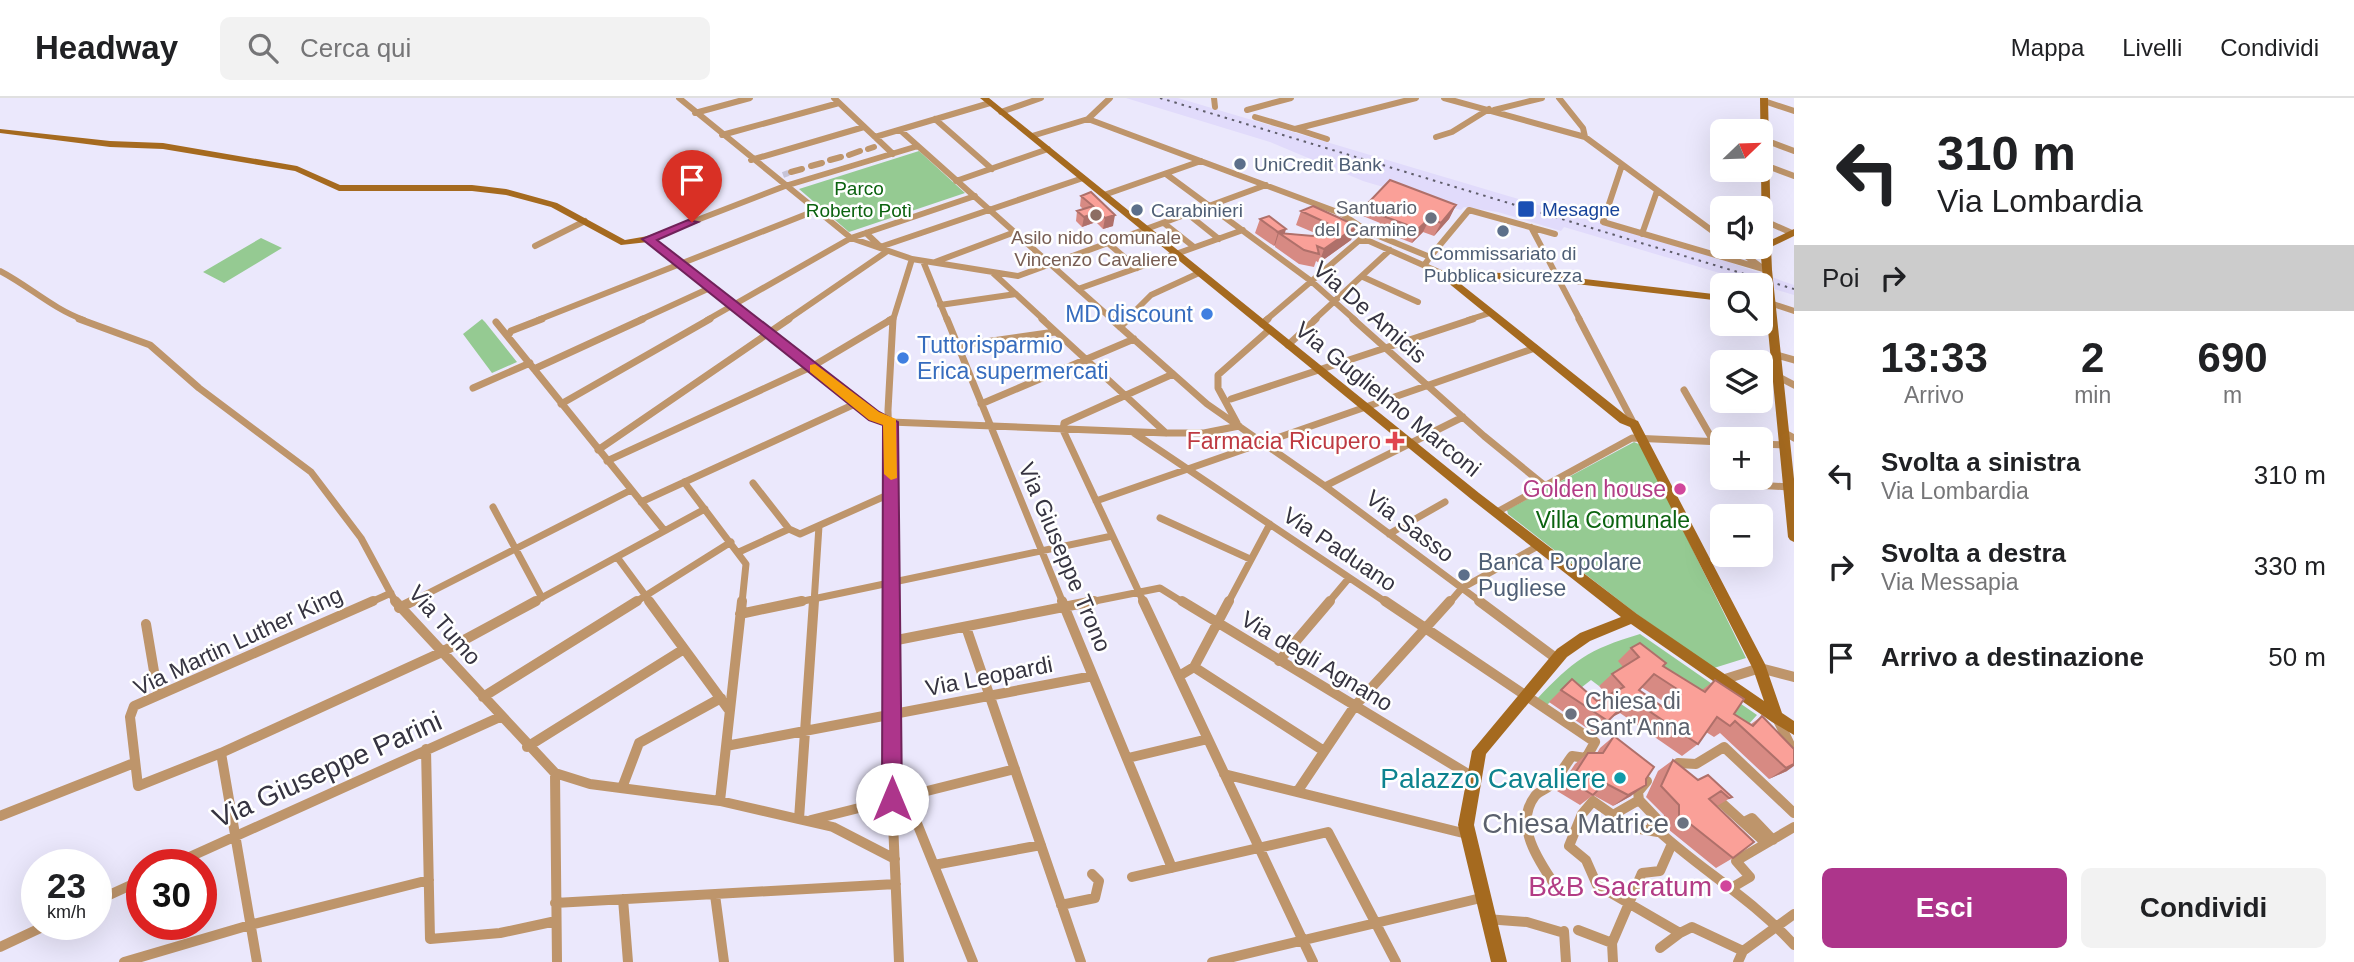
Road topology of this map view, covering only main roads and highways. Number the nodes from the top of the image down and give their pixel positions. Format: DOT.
graph roads {
  1 [pos="987,100"];
  2 [pos="1764,100"];
  3 [pos="0,131"];
  4 [pos="1032,136"];
  5 [pos="1765,196"];
  6 [pos="1147,230"];
  7 [pos="1793,232"];
  8 [pos="648,239"];
  9 [pos="1773,243"];
  10 [pos="1710,297"];
  11 [pos="1773,336"];
  12 [pos="1787,438"];
  13 [pos="1791,491"];
  14 [pos="1794,537"];
  15 [pos="1632,618"];
  16 [pos="1777,718"];
  17 [pos="1794,729"];
  18 [pos="1499,962"];
  1 -- 4 [label="main road, Via Guglielmo Marconi"];
  2 -- 5 [label="main road"];
  3 -- 8 [label="main road"];
  4 -- 6 [label="main road, Via Guglielmo Marconi"];
  6 -- 15 [label="main road, Via Guglielmo Marconi"];
  7 -- 9 [label="main road"];
  10 -- 16 [label="main road"];
  11 -- 12 [label="main road"];
  12 -- 13 [label="main road"];
  13 -- 14 [label="main road"];
  15 -- 16 [label="main road, Via Guglielmo Marconi"];
  15 -- 18 [label="main road"];
  16 -- 17 [label="main road, Via Guglielmo Marconi"];
}
